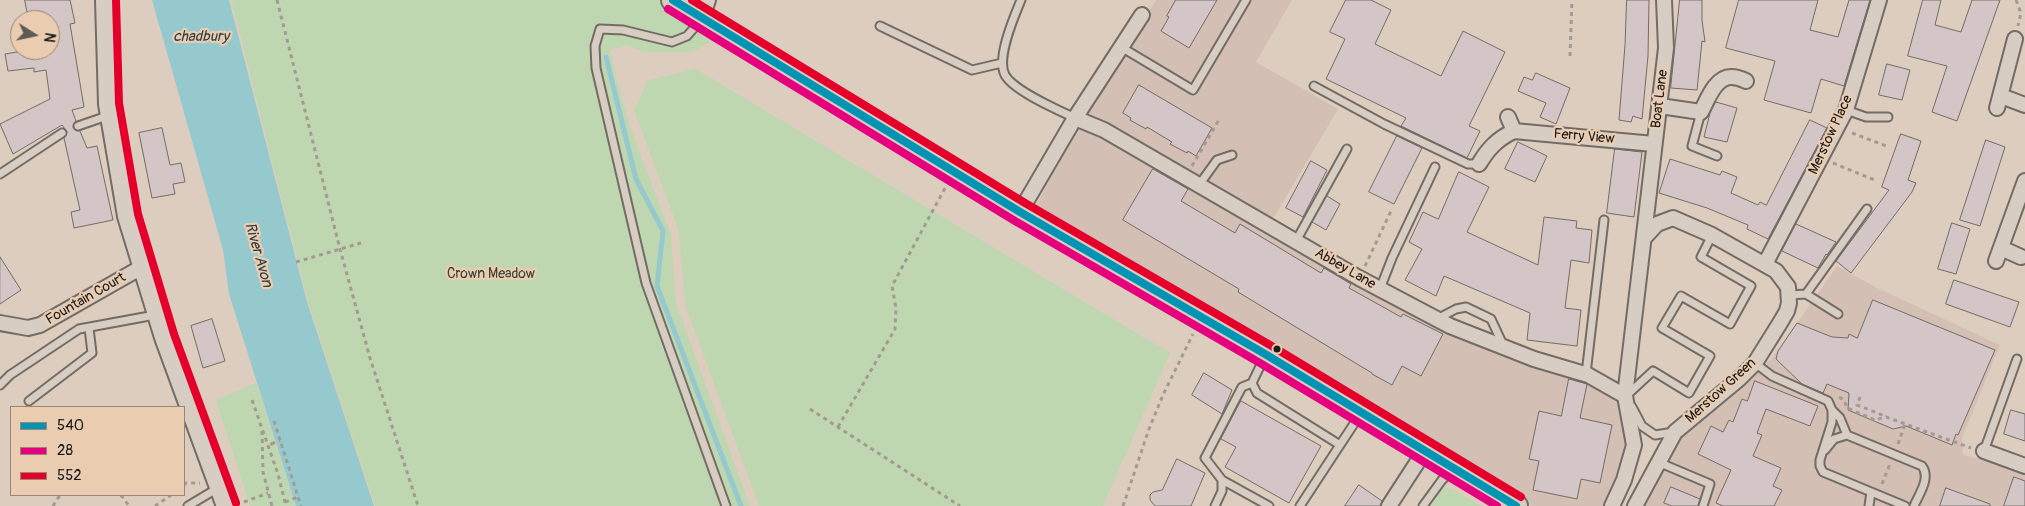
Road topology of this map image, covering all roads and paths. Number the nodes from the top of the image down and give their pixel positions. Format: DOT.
graph roads {
  1 [pos="106,0"];
  2 [pos="277,0"];
  3 [pos="672,0"];
  4 [pos="1021,0"];
  5 [pos="1246,0"];
  6 [pos="1572,0"];
  7 [pos="1664,0"];
  8 [pos="1879,0"];
  9 [pos="2016,0"];
  10 [pos="705,9"];
  11 [pos="1142,15"];
  12 [pos="880,26"];
  13 [pos="2014,39"];
  14 [pos="1121,46"];
  15 [pos="1570,56"];
  16 [pos="1002,64"];
  17 [pos="1746,81"];
  18 [pos="1314,86"];
  19 [pos="2025,105"];
  20 [pos="1660,106"];
  21 [pos="1846,110"];
  22 [pos="1701,112"];
  23 [pos="110,115"];
  24 [pos="1508,117"];
  25 [pos="1888,117"];
  26 [pos="1075,118"];
  27 [pos="1220,118"];
  28 [pos="78,126"];
  29 [pos="1837,127"];
  30 [pos="1514,131"];
  31 [pos="62,133"];
  32 [pos="1654,144"];
  33 [pos="1347,148"];
  34 [pos="1890,148"];
  35 [pos="1232,155"];
  36 [pos="1717,156"];
  37 [pos="1821,158"];
  38 [pos="1479,164"];
  39 [pos="1435,167"];
  40 [pos="953,172"];
  41 [pos="0,174"];
  42 [pos="1186,178"];
  43 [pos="1877,181"];
  44 [pos="2025,181"];
  45 [pos="1199,185"];
  46 [pos="1649,197"];
  47 [pos="1867,209"];
  48 [pos="1390,211"];
  49 [pos="1020,212"];
  50 [pos="1673,218"];
  51 [pos="1604,220"];
  52 [pos="1712,235"];
  53 [pos="1645,237"];
  54 [pos="1296,241"];
  55 [pos="361,243"];
  56 [pos="340,250"];
  57 [pos="2021,258"];
  58 [pos="296,262"];
  59 [pos="1766,264"];
  60 [pos="142,267"];
  61 [pos="1359,278"];
  62 [pos="1380,289"];
  63 [pos="1806,294"];
  64 [pos="1789,295"];
  65 [pos="1838,314"];
  66 [pos="157,315"];
  67 [pos="1201,318"];
  68 [pos="1437,319"];
  69 [pos="0,323"];
  70 [pos="89,328"];
  71 [pos="1504,347"];
  72 [pos="1265,354"];
  73 [pos="2017,359"];
  74 [pos="1755,363"];
  75 [pos="1586,374"];
  76 [pos="1252,383"];
  77 [pos="0,385"];
  78 [pos="1626,396"];
  79 [pos="1837,396"];
  80 [pos="1860,397"];
  81 [pos="252,400"];
  82 [pos="28,401"];
  83 [pos="810,409"];
  84 [pos="1832,410"];
  85 [pos="1361,413"];
  86 [pos="1886,417"];
  87 [pos="274,422"];
  88 [pos="838,427"];
  89 [pos="262,428"];
  90 [pos="1675,432"];
  91 [pos="1847,435"];
  92 [pos="280,440"];
  93 [pos="274,443"];
  94 [pos="268,445"];
  95 [pos="1340,445"];
  96 [pos="1984,451"];
  97 [pos="1424,452"];
  98 [pos="1823,453"];
  99 [pos="1658,462"];
  100 [pos="2025,466"];
  101 [pos="1454,468"];
  102 [pos="1222,480"];
  103 [pos="220,486"];
  104 [pos="1871,492"];
  105 [pos="268,493"];
  106 [pos="170,496"];
  107 [pos="298,497"];
  108 [pos="235,504"];
  109 [pos="286,504"];
  110 [pos="155,506"];
  111 [pos="188,506"];
  112 [pos="272,506"];
  113 [pos="301,506"];
  114 [pos="418,506"];
  115 [pos="726,506"];
  116 [pos="960,506"];
  117 [pos="1123,506"];
  118 [pos="1215,506"];
  119 [pos="1269,506"];
  120 [pos="1300,506"];
  121 [pos="1389,506"];
  122 [pos="1424,506"];
  123 [pos="1516,506"];
  124 [pos="1612,506"];
  125 [pos="1635,506"];
  126 [pos="1703,506"];
  127 [pos="1869,506"];
  128 [pos="1905,506"];
  129 [pos="1914,506"];
  1 -- 23 [label="main road"];
  2 -- 56 [label="path"];
  3 -- 10 [label="main road"];
  4 -- 16 [label="lane"];
  5 -- 14 [label="lane"];
  6 -- 15 [label="path"];
  7 -- 20 [label="street, Boat Lane"];
  8 -- 21 [label="street, Merstow Place"];
  9 -- 13 [label="path"];
  10 -- 40 [label="main road"];
  10 -- 115 [label="lane"];
  11 -- 14 [label="street"];
  12 -- 16 [label="lane"];
  13 -- 19 [label="street"];
  14 -- 26 [label="street"];
  16 -- 26 [label="lane, Abbey Lane"];
  17 -- 22 [label="street"];
  18 -- 38 [label="lane"];
  20 -- 22 [label="street"];
  20 -- 32 [label="street, Boat Lane"];
  21 -- 25 [label="lane"];
  21 -- 29 [label="street, Merstow Place"];
  22 -- 36 [label="lane"];
  23 -- 28 [label="lane"];
  23 -- 60 [label="main road"];
  24 -- 30 [label="street"];
  26 -- 42 [label="street, Abbey Lane"];
  26 -- 49 [label="street"];
  27 -- 42 [label="path"];
  29 -- 34 [label="path"];
  29 -- 37 [label="street, Merstow Place"];
  30 -- 32 [label="street, Ferry View"];
  30 -- 38 [label="street"];
  31 -- 41 [label="lane"];
  32 -- 46 [label="street, Boat Lane"];
  33 -- 54 [label="lane"];
  35 -- 45 [label="lane"];
  37 -- 43 [label="path"];
  37 -- 59 [label="street, Merstow Place"];
  39 -- 62 [label="lane"];
  40 -- 49 [label="main road"];
  40 -- 88 [label="path"];
  42 -- 45 [label="street, Abbey Lane"];
  44 -- 57 [label="street"];
  45 -- 54 [label="street, Abbey Lane"];
  46 -- 50 [label="street"];
  46 -- 53 [label="street"];
  47 -- 63 [label="lane"];
  48 -- 61 [label="path"];
  49 -- 67 [label="main road"];
  50 -- 52 [label="street"];
  50 -- 53 [label="street"];
  51 -- 75 [label="lane"];
  52 -- 59 [label="street"];
  52 -- 78 [label="lane"];
  53 -- 78 [label="street"];
  54 -- 61 [label="street, Abbey Lane"];
  55 -- 56 [label="path"];
  56 -- 58 [label="path"];
  56 -- 114 [label="path"];
  59 -- 64 [label="street"];
  60 -- 66 [label="main road"];
  60 -- 69 [label="street, Fountain Court"];
  61 -- 62 [label="street, Abbey Lane"];
  62 -- 68 [label="street, Abbey Lane"];
  63 -- 64 [label="lane"];
  63 -- 65 [label="lane"];
  64 -- 74 [label="street, Merstow Green"];
  66 -- 70 [label="lane"];
  66 -- 103 [label="main road"];
  67 -- 72 [label="main road"];
  67 -- 117 [label="path"];
  68 -- 71 [label="street, Abbey Lane"];
  68 -- 71 [label="lane"];
  70 -- 77 [label="lane"];
  70 -- 82 [label="lane"];
  71 -- 75 [label="street, Abbey Lane"];
  72 -- 76 [label="lane"];
  72 -- 85 [label="main road"];
  73 -- 96 [label="lane"];
  74 -- 84 [label="lane"];
  74 -- 90 [label="street, Merstow Green"];
  75 -- 78 [label="street, Abbey Lane"];
  76 -- 95 [label="lane"];
  76 -- 102 [label="lane"];
  78 -- 90 [label="lane, Merstow Green"];
  78 -- 124 [label="street"];
  79 -- 86 [label="path"];
  80 -- 86 [label="path"];
  81 -- 89 [label="path"];
  83 -- 88 [label="path"];
  84 -- 91 [label="lane"];
  84 -- 98 [label="lane"];
  85 -- 95 [label="lane"];
  85 -- 97 [label="main road"];
  86 -- 96 [label="path"];
  87 -- 92 [label="path"];
  88 -- 116 [label="path"];
  89 -- 94 [label="path"];
  89 -- 105 [label="path"];
  90 -- 99 [label="street, Merstow Green"];
  91 -- 98 [label="lane"];
  91 -- 129 [label="lane"];
  92 -- 94 [label="path"];
  92 -- 107 [label="path"];
  93 -- 94 [label="path"];
  94 -- 109 [label="path"];
  95 -- 120 [label="lane"];
  96 -- 100 [label="street"];
  97 -- 101 [label="main road"];
  97 -- 121 [label="street"];
  98 -- 104 [label="lane"];
  99 -- 125 [label="street, Merstow Green"];
  99 -- 126 [label="lane"];
  101 -- 122 [label="lane"];
  101 -- 123 [label="main road"];
  102 -- 118 [label="lane"];
  102 -- 119 [label="lane"];
  103 -- 108 [label="main road"];
  103 -- 111 [label="lane"];
  104 -- 127 [label="lane"];
  104 -- 128 [label="lane"];
  105 -- 108 [label="path"];
  105 -- 112 [label="path"];
  106 -- 110 [label="path"];
  107 -- 109 [label="path"];
  107 -- 113 [label="path"];
}
